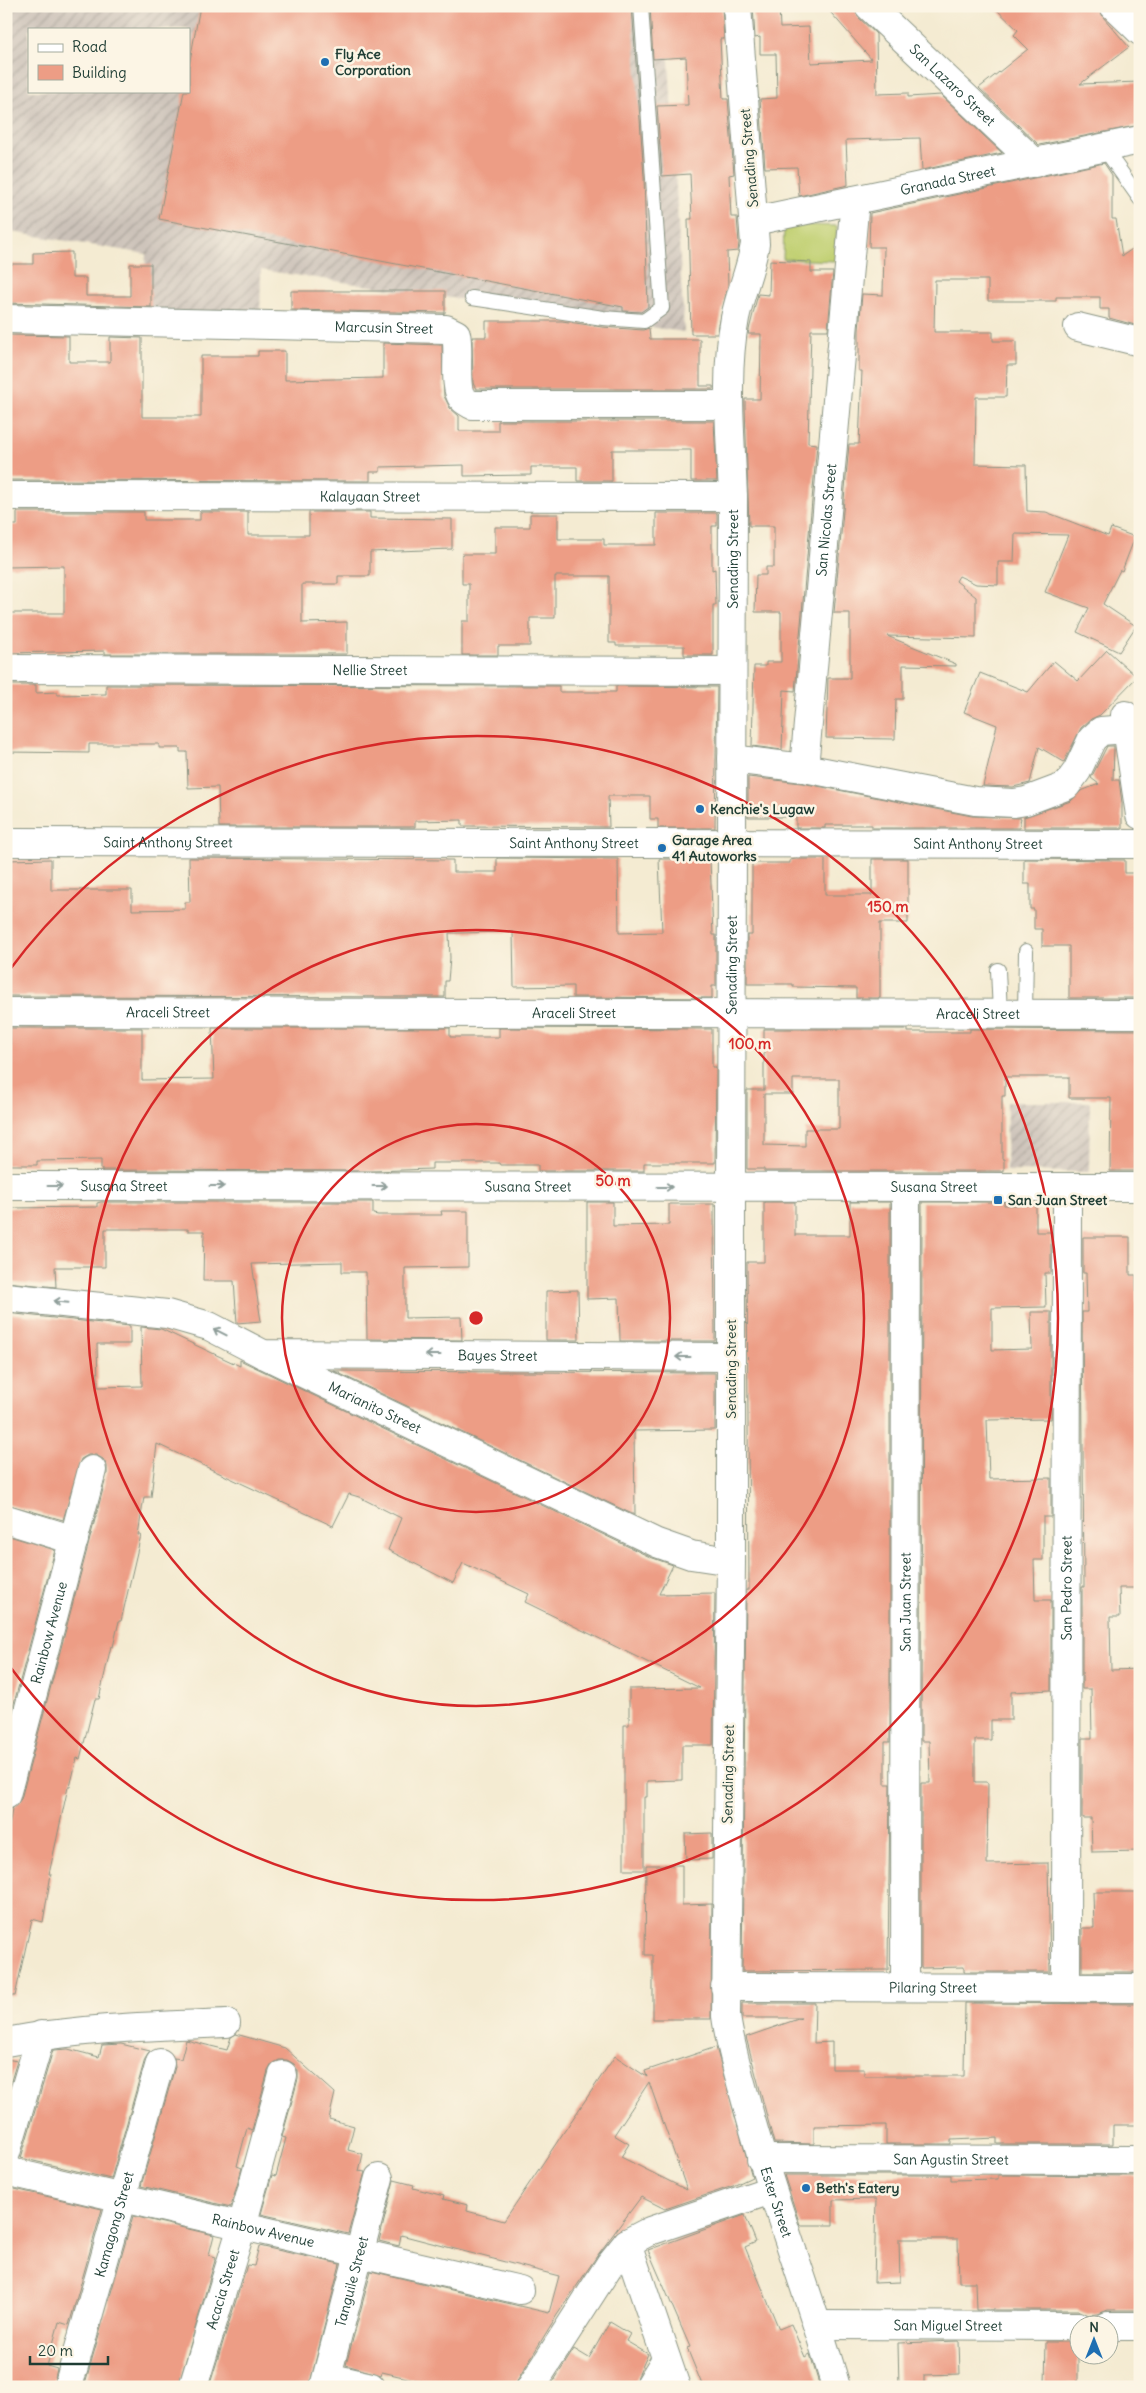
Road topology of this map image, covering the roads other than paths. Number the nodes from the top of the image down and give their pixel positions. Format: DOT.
graph roads {
  1 [pos="641,6"];
  2 [pos="737,6"];
  3 [pos="869,6"];
  4 [pos="1114,6"];
  5 [pos="1140,31"];
  6 [pos="1140,140"];
  7 [pos="1104,148"];
  8 [pos="1036,164"];
  9 [pos="1140,199"];
  10 [pos="855,200"];
  11 [pos="754,221"];
  12 [pos="472,298"];
  13 [pos="6,319"];
  14 [pos="1078,327"];
  15 [pos="1140,342"];
  16 [pos="729,405"];
  17 [pos="6,496"];
  18 [pos="733,497"];
  19 [pos="6,669"];
  20 [pos="732,671"];
  21 [pos="732,759"];
  22 [pos="804,768"];
  23 [pos="1140,815"];
  24 [pos="6,842"];
  25 [pos="732,843"];
  26 [pos="1140,844"];
  27 [pos="1026,951"];
  28 [pos="998,970"];
  29 [pos="6,1012"];
  30 [pos="732,1013"];
  31 [pos="1013,1013"];
  32 [pos="1140,1014"];
  33 [pos="6,1186"];
  34 [pos="731,1187"];
  35 [pos="906,1187"];
  36 [pos="1067,1187"];
  37 [pos="1140,1187"];
  38 [pos="6,1297"];
  39 [pos="263,1354"];
  40 [pos="731,1357"];
  41 [pos="92,1470"];
  42 [pos="6,1519"];
  43 [pos="74,1540"];
  44 [pos="731,1561"];
  45 [pos="6,1795"];
  46 [pos="725,1987"];
  47 [pos="905,1987"];
  48 [pos="1066,1988"];
  49 [pos="1140,1988"];
  50 [pos="726,2016"];
  51 [pos="226,2023"];
  52 [pos="41,2035"];
  53 [pos="6,2042"];
  54 [pos="160,2063"];
  55 [pos="283,2075"];
  56 [pos="6,2153"];
  57 [pos="761,2158"];
  58 [pos="1140,2160"];
  59 [pos="6,2171"];
  60 [pos="379,2178"];
  61 [pos="771,2190"];
  62 [pos="123,2198"];
  63 [pos="242,2226"];
  64 [pos="627,2243"];
  65 [pos="360,2252"];
  66 [pos="520,2290"];
  67 [pos="818,2325"];
  68 [pos="1068,2326"];
  69 [pos="1118,2326"];
  70 [pos="1140,2326"];
  71 [pos="666,2359"];
  72 [pos="326,2382"];
  73 [pos="68,2387"];
  74 [pos="194,2387"];
  75 [pos="371,2387"];
  76 [pos="531,2387"];
  77 [pos="649,2387"];
  78 [pos="676,2387"];
  79 [pos="836,2387"];
  1 -- 12 [label="lane"];
  2 -- 11 [label="street, Senading Street"];
  3 -- 8 [label="street, San Lazaro Street"];
  4 -- 5 [label="street"];
  6 -- 7 [label="street, Granada Street"];
  7 -- 8 [label="street, Granada Street"];
  7 -- 9 [label="lane"];
  8 -- 10 [label="street, Granada Street"];
  10 -- 11 [label="street, Granada Street"];
  10 -- 22 [label="street, San Nicolas Street"];
  11 -- 16 [label="street, Senading Street"];
  13 -- 16 [label="street, Marcusin Street"];
  14 -- 15 [label="street"];
  16 -- 18 [label="street, Senading Street"];
  17 -- 18 [label="street, Kalayaan Street"];
  18 -- 20 [label="street, Senading Street"];
  19 -- 20 [label="street, Nellie Street"];
  20 -- 21 [label="street, Senading Street"];
  21 -- 22 [label="street"];
  21 -- 25 [label="street, Senading Street"];
  22 -- 23 [label="street"];
  24 -- 25 [label="street, Saint Anthony Street"];
  25 -- 26 [label="street, Saint Anthony Street"];
  25 -- 30 [label="street, Senading Street"];
  27 -- 31 [label="lane"];
  28 -- 31 [label="lane"];
  29 -- 30 [label="street, Araceli Street"];
  30 -- 31 [label="street, Araceli Street"];
  30 -- 34 [label="street, Senading Street"];
  31 -- 32 [label="street, Araceli Street"];
  33 -- 34 [label="street, Susana Street, one-way"];
  34 -- 35 [label="street, Susana Street"];
  34 -- 40 [label="street, Senading Street"];
  35 -- 36 [label="street, Susana Street"];
  35 -- 47 [label="street, San Juan Street"];
  36 -- 37 [label="street, Susana Street"];
  36 -- 48 [label="street, San Pedro Street"];
  39 -- 38 [label="street, Marianito Street, one-way"];
  40 -- 39 [label="street, Bayes Street, one-way"];
  39 -- 44 [label="street, Marianito Street"];
  40 -- 44 [label="street, Senading Street"];
  41 -- 43 [label="street, Rainbow Avenue"];
  42 -- 43 [label="street"];
  43 -- 45 [label="street, Rainbow Avenue"];
  44 -- 46 [label="street, Senading Street"];
  46 -- 47 [label="street, Pilaring Street"];
  46 -- 50 [label="street, Senading Street"];
  47 -- 48 [label="street, Pilaring Street"];
  48 -- 49 [label="street, Pilaring Street"];
  50 -- 57 [label="street, Ester Street"];
  51 -- 52 [label="street"];
  52 -- 53 [label="street"];
  52 -- 56 [label="street"];
  54 -- 62 [label="street, Kamagong Street"];
  55 -- 63 [label="street, Acacia Street"];
  57 -- 58 [label="street, San Agustin Street"];
  57 -- 61 [label="street, Ester Street"];
  59 -- 62 [label="street, Rainbow Avenue"];
  60 -- 65 [label="street, Tanguile Street"];
  61 -- 64 [label="street"];
  61 -- 67 [label="street, Ester Street"];
  62 -- 63 [label="street, Rainbow Avenue"];
  62 -- 73 [label="street, Kamagong Street"];
  63 -- 65 [label="street, Rainbow Avenue"];
  63 -- 74 [label="street, Acacia Street"];
  64 -- 71 [label="street"];
  64 -- 76 [label="street"];
  65 -- 66 [label="street, Rainbow Avenue"];
  65 -- 72 [label="street, Tanguile Street"];
  67 -- 68 [label="street, San Miguel Street"];
  67 -- 79 [label="street, Ester Street"];
  69 -- 70 [label="street"];
  71 -- 77 [label="street"];
  71 -- 78 [label="street"];
  72 -- 75 [label="street"];
}
